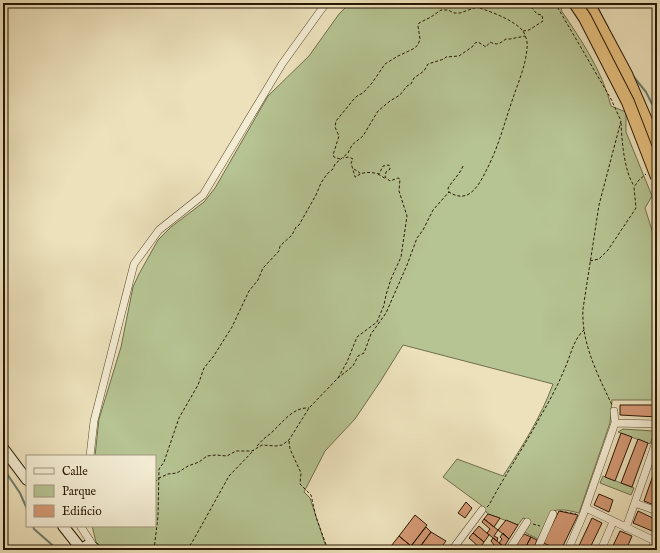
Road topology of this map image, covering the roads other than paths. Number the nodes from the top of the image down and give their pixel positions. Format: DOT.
graph roads {
  1 [pos="326,3"];
  2 [pos="575,3"];
  3 [pos="588,3"];
  4 [pos="657,146"];
  5 [pos="652,176"];
  6 [pos="614,411"];
  7 [pos="615,422"];
  8 [pos="657,424"];
  9 [pos="657,439"];
  10 [pos="3,448"];
  11 [pos="90,455"];
  12 [pos="26,479"];
  13 [pos="635,503"];
  14 [pos="586,508"];
  15 [pos="482,510"];
  16 [pos="657,512"];
  17 [pos="553,514"];
  18 [pos="527,522"];
  19 [pos="613,522"];
  20 [pos="63,527"];
  21 [pos="81,527"];
  22 [pos="626,528"];
  23 [pos="656,541"];
  24 [pos="95,549"];
  25 [pos="82,550"];
  26 [pos="452,550"];
  27 [pos="509,550"];
  28 [pos="538,550"];
  29 [pos="568,550"];
  30 [pos="601,550"];
  31 [pos="650,550"];
  1 -- 11 [label="street"];
  2 -- 5 [label="highway, bridge"];
  3 -- 4 [label="highway"];
  6 -- 7 [label="street"];
  7 -- 8 [label="street"];
  7 -- 14 [label="street"];
  9 -- 13 [label="street"];
  10 -- 12 [label="main road"];
  13 -- 16 [label="street"];
  13 -- 22 [label="street"];
  14 -- 19 [label="street"];
  14 -- 29 [label="street"];
  15 -- 26 [label="street"];
  17 -- 28 [label="street"];
  18 -- 27 [label="street"];
  19 -- 22 [label="street"];
  19 -- 30 [label="street"];
  20 -- 25 [label="main road"];
  21 -- 24 [label="street"];
  21 -- 25 [label="street"];
  22 -- 23 [label="street"];
  23 -- 31 [label="street"];
  24 -- 25 [label="main road"];
}
